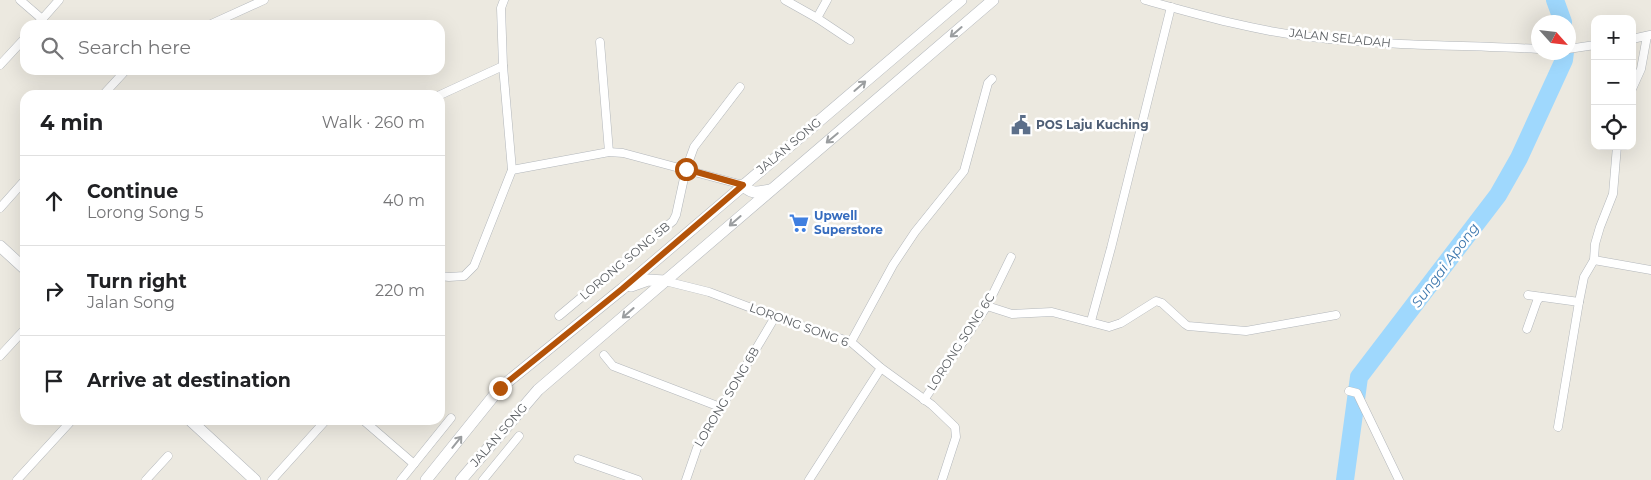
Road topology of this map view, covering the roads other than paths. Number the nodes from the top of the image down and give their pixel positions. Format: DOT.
graph roads {
  1 [pos="20,0"];
  2 [pos="59,0"];
  3 [pos="264,0"];
  4 [pos="504,0"];
  5 [pos="784,0"];
  6 [pos="827,0"];
  7 [pos="960,0"];
  8 [pos="992,0"];
  9 [pos="1145,0"];
  10 [pos="1171,7"];
  11 [pos="817,18"];
  12 [pos="38,20"];
  13 [pos="42,20"];
  14 [pos="219,20"];
  15 [pos="1649,36"];
  16 [pos="1636,38"];
  17 [pos="850,40"];
  18 [pos="600,42"];
  19 [pos="20,43"];
  20 [pos="1591,46"];
  21 [pos="1576,48"];
  22 [pos="1531,49"];
  23 [pos="0,65"];
  24 [pos="503,66"];
  25 [pos="121,75"];
  26 [pos="992,79"];
  27 [pos="1636,80"];
  28 [pos="740,87"];
  29 [pos="108,90"];
  30 [pos="445,93"];
  31 [pos="1618,150"];
  32 [pos="609,152"];
  33 [pos="686,169"];
  34 [pos="512,170"];
  35 [pos="743,185"];
  36 [pos="20,186"];
  37 [pos="772,190"];
  38 [pos="0,208"];
  39 [pos="0,246"];
  40 [pos="1011,257"];
  41 [pos="1594,260"];
  42 [pos="20,264"];
  43 [pos="1651,270"];
  44 [pos="445,277"];
  45 [pos="664,281"];
  46 [pos="622,289"];
  47 [pos="1528,295"];
  48 [pos="1540,297"];
  49 [pos="1579,302"];
  50 [pos="988,306"];
  51 [pos="1336,315"];
  52 [pos="559,316"];
  53 [pos="775,317"];
  54 [pos="1091,321"];
  55 [pos="1527,329"];
  56 [pos="20,334"];
  57 [pos="851,342"];
  58 [pos="604,355"];
  59 [pos="0,356"];
  60 [pos="881,368"];
  61 [pos="1353,392"];
  62 [pos="924,400"];
  63 [pos="720,407"];
  64 [pos="450,418"];
  65 [pos="445,424"];
  66 [pos="67,425"];
  67 [pos="198,425"];
  68 [pos="322,425"];
  69 [pos="369,425"];
  70 [pos="445,425"];
  71 [pos="1558,427"];
  72 [pos="519,436"];
  73 [pos="168,456"];
  74 [pos="578,459"];
  75 [pos="414,464"];
  76 [pos="17,480"];
  77 [pos="146,480"];
  78 [pos="255,480"];
  79 [pos="272,480"];
  80 [pos="401,480"];
  81 [pos="426,480"];
  82 [pos="461,480"];
  83 [pos="483,480"];
  84 [pos="638,480"];
  85 [pos="686,480"];
  86 [pos="809,480"];
  87 [pos="942,480"];
  88 [pos="1399,480"];
  1 -- 12 [label="street"];
  2 -- 13 [label="street"];
  3 -- 14 [label="street"];
  4 -- 24 [label="street"];
  5 -- 11 [label="street"];
  6 -- 11 [label="street"];
  35 -- 7 [label="main road, JALAN SONG, one-way"];
  8 -- 37 [label="main road, JALAN SONG, one-way"];
  9 -- 10 [label="street, JALAN SELADAH"];
  10 -- 22 [label="street, JALAN SELADAH"];
  10 -- 54 [label="street"];
  11 -- 17 [label="street"];
  15 -- 16 [label="street"];
  15 -- 27 [label="street"];
  18 -- 32 [label="street"];
  19 -- 23 [label="street"];
  20 -- 21 [label="street"];
  24 -- 30 [label="street"];
  24 -- 34 [label="street"];
  25 -- 29 [label="street"];
  26 -- 57 [label="street"];
  28 -- 33 [label="street, LORONG SONG 5B"];
  31 -- 41 [label="street"];
  32 -- 33 [label="street"];
  32 -- 34 [label="street"];
  33 -- 35 [label="street"];
  33 -- 52 [label="street, LORONG SONG 5B"];
  34 -- 44 [label="street"];
  35 -- 37 [label="main road"];
  35 -- 46 [label="main road, JALAN SONG"];
  36 -- 38 [label="street"];
  37 -- 45 [label="main road, JALAN SONG, one-way"];
  39 -- 42 [label="main road"];
  40 -- 50 [label="street, LORONG SONG 6C"];
  41 -- 43 [label="street"];
  41 -- 49 [label="street"];
  45 -- 46 [label="main road"];
  45 -- 53 [label="street, LORONG SONG 6"];
  45 -- 82 [label="main road, JALAN SONG, one-way"];
  81 -- 46 [label="main road, JALAN SONG, one-way"];
  47 -- 48 [label="street"];
  48 -- 49 [label="street"];
  48 -- 55 [label="street"];
  49 -- 71 [label="street"];
  50 -- 54 [label="street"];
  50 -- 62 [label="street, LORONG SONG 6C"];
  51 -- 54 [label="street"];
  53 -- 57 [label="street, LORONG SONG 6"];
  53 -- 63 [label="street, LORONG SONG 6B"];
  56 -- 59 [label="street"];
  57 -- 60 [label="street, LORONG SONG 6"];
  58 -- 63 [label="street"];
  60 -- 62 [label="street, LORONG SONG 6"];
  60 -- 86 [label="street"];
  61 -- 88 [label="street"];
  62 -- 87 [label="street, LORONG SONG 6"];
  63 -- 85 [label="street, LORONG SONG 6B"];
  64 -- 65 [label="street"];
  66 -- 76 [label="street"];
  67 -- 78 [label="main road"];
  68 -- 79 [label="street"];
  69 -- 75 [label="street"];
  70 -- 75 [label="street"];
  72 -- 83 [label="street"];
  73 -- 77 [label="street"];
  74 -- 84 [label="street"];
  75 -- 80 [label="street"];
}
